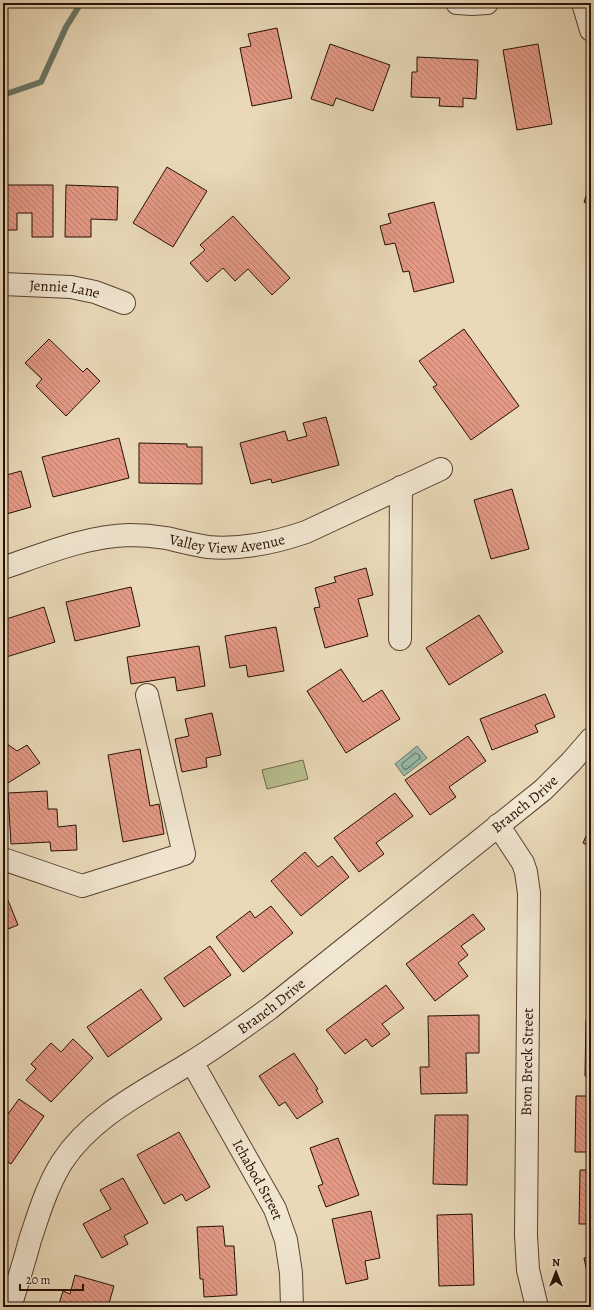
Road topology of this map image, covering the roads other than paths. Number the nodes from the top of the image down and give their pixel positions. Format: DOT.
graph roads {
  1 [pos="457,3"];
  2 [pos="486,3"];
  3 [pos="583,3"];
  4 [pos="591,30"];
  5 [pos="3,284"];
  6 [pos="124,303"];
  7 [pos="441,469"];
  8 [pos="401,487"];
  9 [pos="3,568"];
  10 [pos="400,639"];
  11 [pos="147,695"];
  12 [pos="591,739"];
  13 [pos="498,825"];
  14 [pos="3,859"];
  15 [pos="192,1062"];
  16 [pos="10,1307"];
  17 [pos="292,1307"];
  18 [pos="537,1307"];
  1 -- 2 [label="street"];
  3 -- 4 [label="street"];
  5 -- 6 [label="street, Jennie Lane"];
  7 -- 8 [label="street, Valley View Avenue"];
  8 -- 9 [label="street, Valley View Avenue"];
  8 -- 10 [label="street"];
  11 -- 14 [label="street"];
  12 -- 13 [label="street, Branch Drive"];
  13 -- 15 [label="street, Branch Drive"];
  13 -- 18 [label="street, Bron Breck Street"];
  15 -- 16 [label="street, Branch Drive"];
  15 -- 17 [label="street, Ichabod Street"];
}
